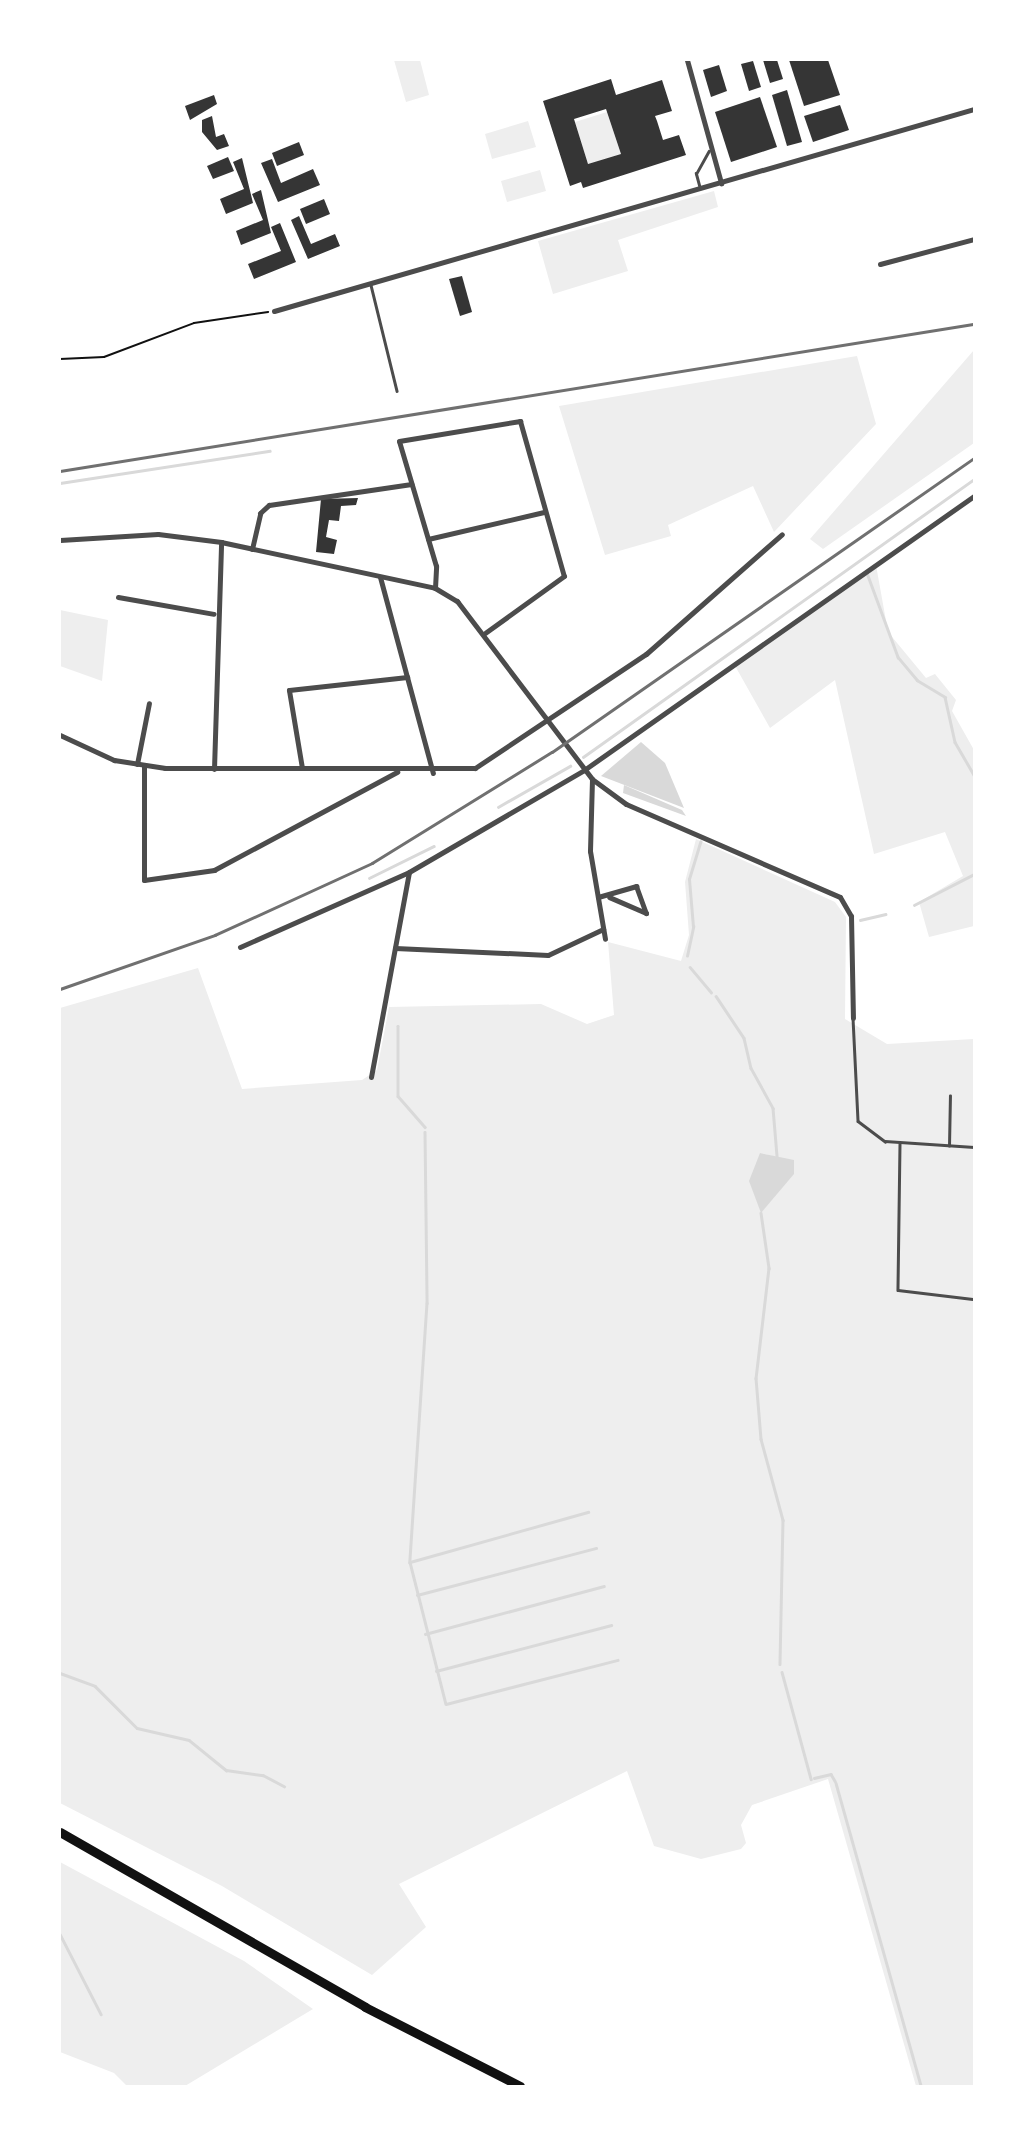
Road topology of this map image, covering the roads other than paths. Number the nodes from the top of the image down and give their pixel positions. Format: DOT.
graph roads {
  1 [pos="687,60"];
  2 [pos="975,109"];
  3 [pos="711,148"];
  4 [pos="721,183"];
  5 [pos="701,190"];
  6 [pos="975,239"];
  7 [pos="880,264"];
  8 [pos="371,285"];
  9 [pos="274,311"];
  10 [pos="397,391"];
  11 [pos="411,484"];
  12 [pos="975,496"];
  13 [pos="544,512"];
  14 [pos="782,534"];
  15 [pos="428,539"];
  16 [pos="60,540"];
  17 [pos="221,542"];
  18 [pos="252,550"];
  19 [pos="380,577"];
  20 [pos="435,588"];
  21 [pos="118,597"];
  22 [pos="214,614"];
  23 [pos="485,633"];
  24 [pos="407,677"];
  25 [pos="149,703"];
  26 [pos="551,724"];
  27 [pos="60,736"];
  28 [pos="141,765"];
  29 [pos="302,768"];
  30 [pos="214,769"];
  31 [pos="399,770"];
  32 [pos="584,770"];
  33 [pos="433,772"];
  34 [pos="592,779"];
  35 [pos="409,872"];
  36 [pos="598,897"];
  37 [pos="610,897"];
  38 [pos="603,929"];
  39 [pos="605,939"];
  40 [pos="240,947"];
  41 [pos="395,948"];
  42 [pos="853,1018"];
  43 [pos="371,1077"];
  44 [pos="950,1096"];
  45 [pos="900,1144"];
  46 [pos="949,1146"];
  47 [pos="975,1147"];
  48 [pos="975,1299"];
  49 [pos="60,1832"];
  50 [pos="520,2087"];
  1 -- 3 [label="street"];
  2 -- 4 [label="street"];
  3 -- 4 [label="street"];
  3 -- 5 [label="lane"];
  4 -- 5 [label="street"];
  5 -- 8 [label="street"];
  6 -- 7 [label="street"];
  8 -- 9 [label="street"];
  8 -- 10 [label="lane"];
  11 -- 13 [label="street"];
  11 -- 15 [label="street"];
  11 -- 18 [label="street"];
  12 -- 32 [label="street"];
  13 -- 15 [label="street"];
  13 -- 23 [label="street"];
  14 -- 26 [label="street"];
  15 -- 20 [label="street"];
  16 -- 17 [label="street"];
  17 -- 18 [label="street"];
  17 -- 22 [label="street"];
  18 -- 19 [label="street"];
  19 -- 20 [label="street"];
  19 -- 24 [label="street"];
  20 -- 23 [label="street"];
  21 -- 22 [label="street"];
  22 -- 30 [label="street"];
  23 -- 26 [label="street"];
  24 -- 29 [label="street"];
  24 -- 33 [label="street"];
  25 -- 28 [label="street"];
  26 -- 32 [label="street"];
  26 -- 33 [label="street"];
  27 -- 28 [label="street"];
  28 -- 30 [label="street"];
  28 -- 31 [label="street"];
  29 -- 30 [label="street"];
  29 -- 31 [label="street"];
  31 -- 33 [label="street"];
  32 -- 34 [label="street"];
  32 -- 35 [label="street"];
  34 -- 36 [label="street"];
  34 -- 42 [label="street"];
  35 -- 40 [label="street"];
  35 -- 41 [label="street"];
  36 -- 37 [label="street"];
  36 -- 38 [label="street"];
  37 -- 37 [label="street"];
  38 -- 39 [label="street"];
  38 -- 41 [label="street"];
  41 -- 43 [label="street"];
  42 -- 45 [label="lane"];
  44 -- 46 [label="lane"];
  45 -- 46 [label="lane"];
  45 -- 48 [label="lane"];
  46 -- 47 [label="lane"];
  49 -- 50 [label="highway"];
}
